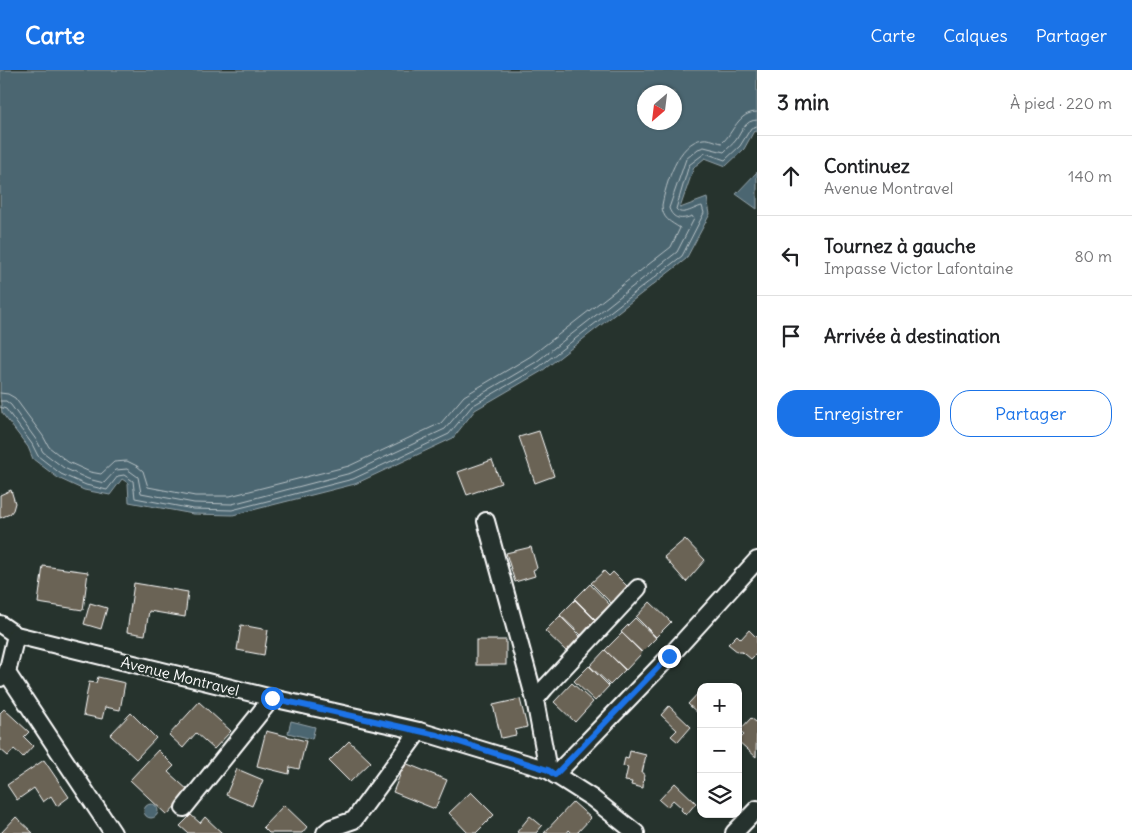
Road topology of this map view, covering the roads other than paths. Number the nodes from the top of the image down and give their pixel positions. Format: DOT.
graph roads {
  1 [pos="486,521"];
  2 [pos="757,560"];
  3 [pos="638,588"];
  4 [pos="0,624"];
  5 [pos="16,635"];
  6 [pos="4,675"];
  7 [pos="272,698"];
  8 [pos="535,700"];
  9 [pos="419,731"];
  10 [pos="552,773"];
  11 [pos="184,808"];
  12 [pos="757,808"];
  13 [pos="113,833"];
  14 [pos="325,833"];
  15 [pos="636,833"];
  16 [pos="734,833"];
  1 -- 8 [label="street"];
  2 -- 10 [label="street"];
  3 -- 8 [label="street"];
  4 -- 5 [label="street, Avenue Montravel"];
  5 -- 6 [label="street"];
  5 -- 7 [label="street, Avenue Montravel"];
  6 -- 13 [label="street"];
  7 -- 9 [label="street, Avenue Montravel"];
  7 -- 11 [label="street"];
  8 -- 10 [label="street"];
  9 -- 10 [label="street, Avenue Montravel"];
  9 -- 14 [label="street"];
  10 -- 15 [label="street, Avenue Montravel"];
  12 -- 16 [label="street"];
}
